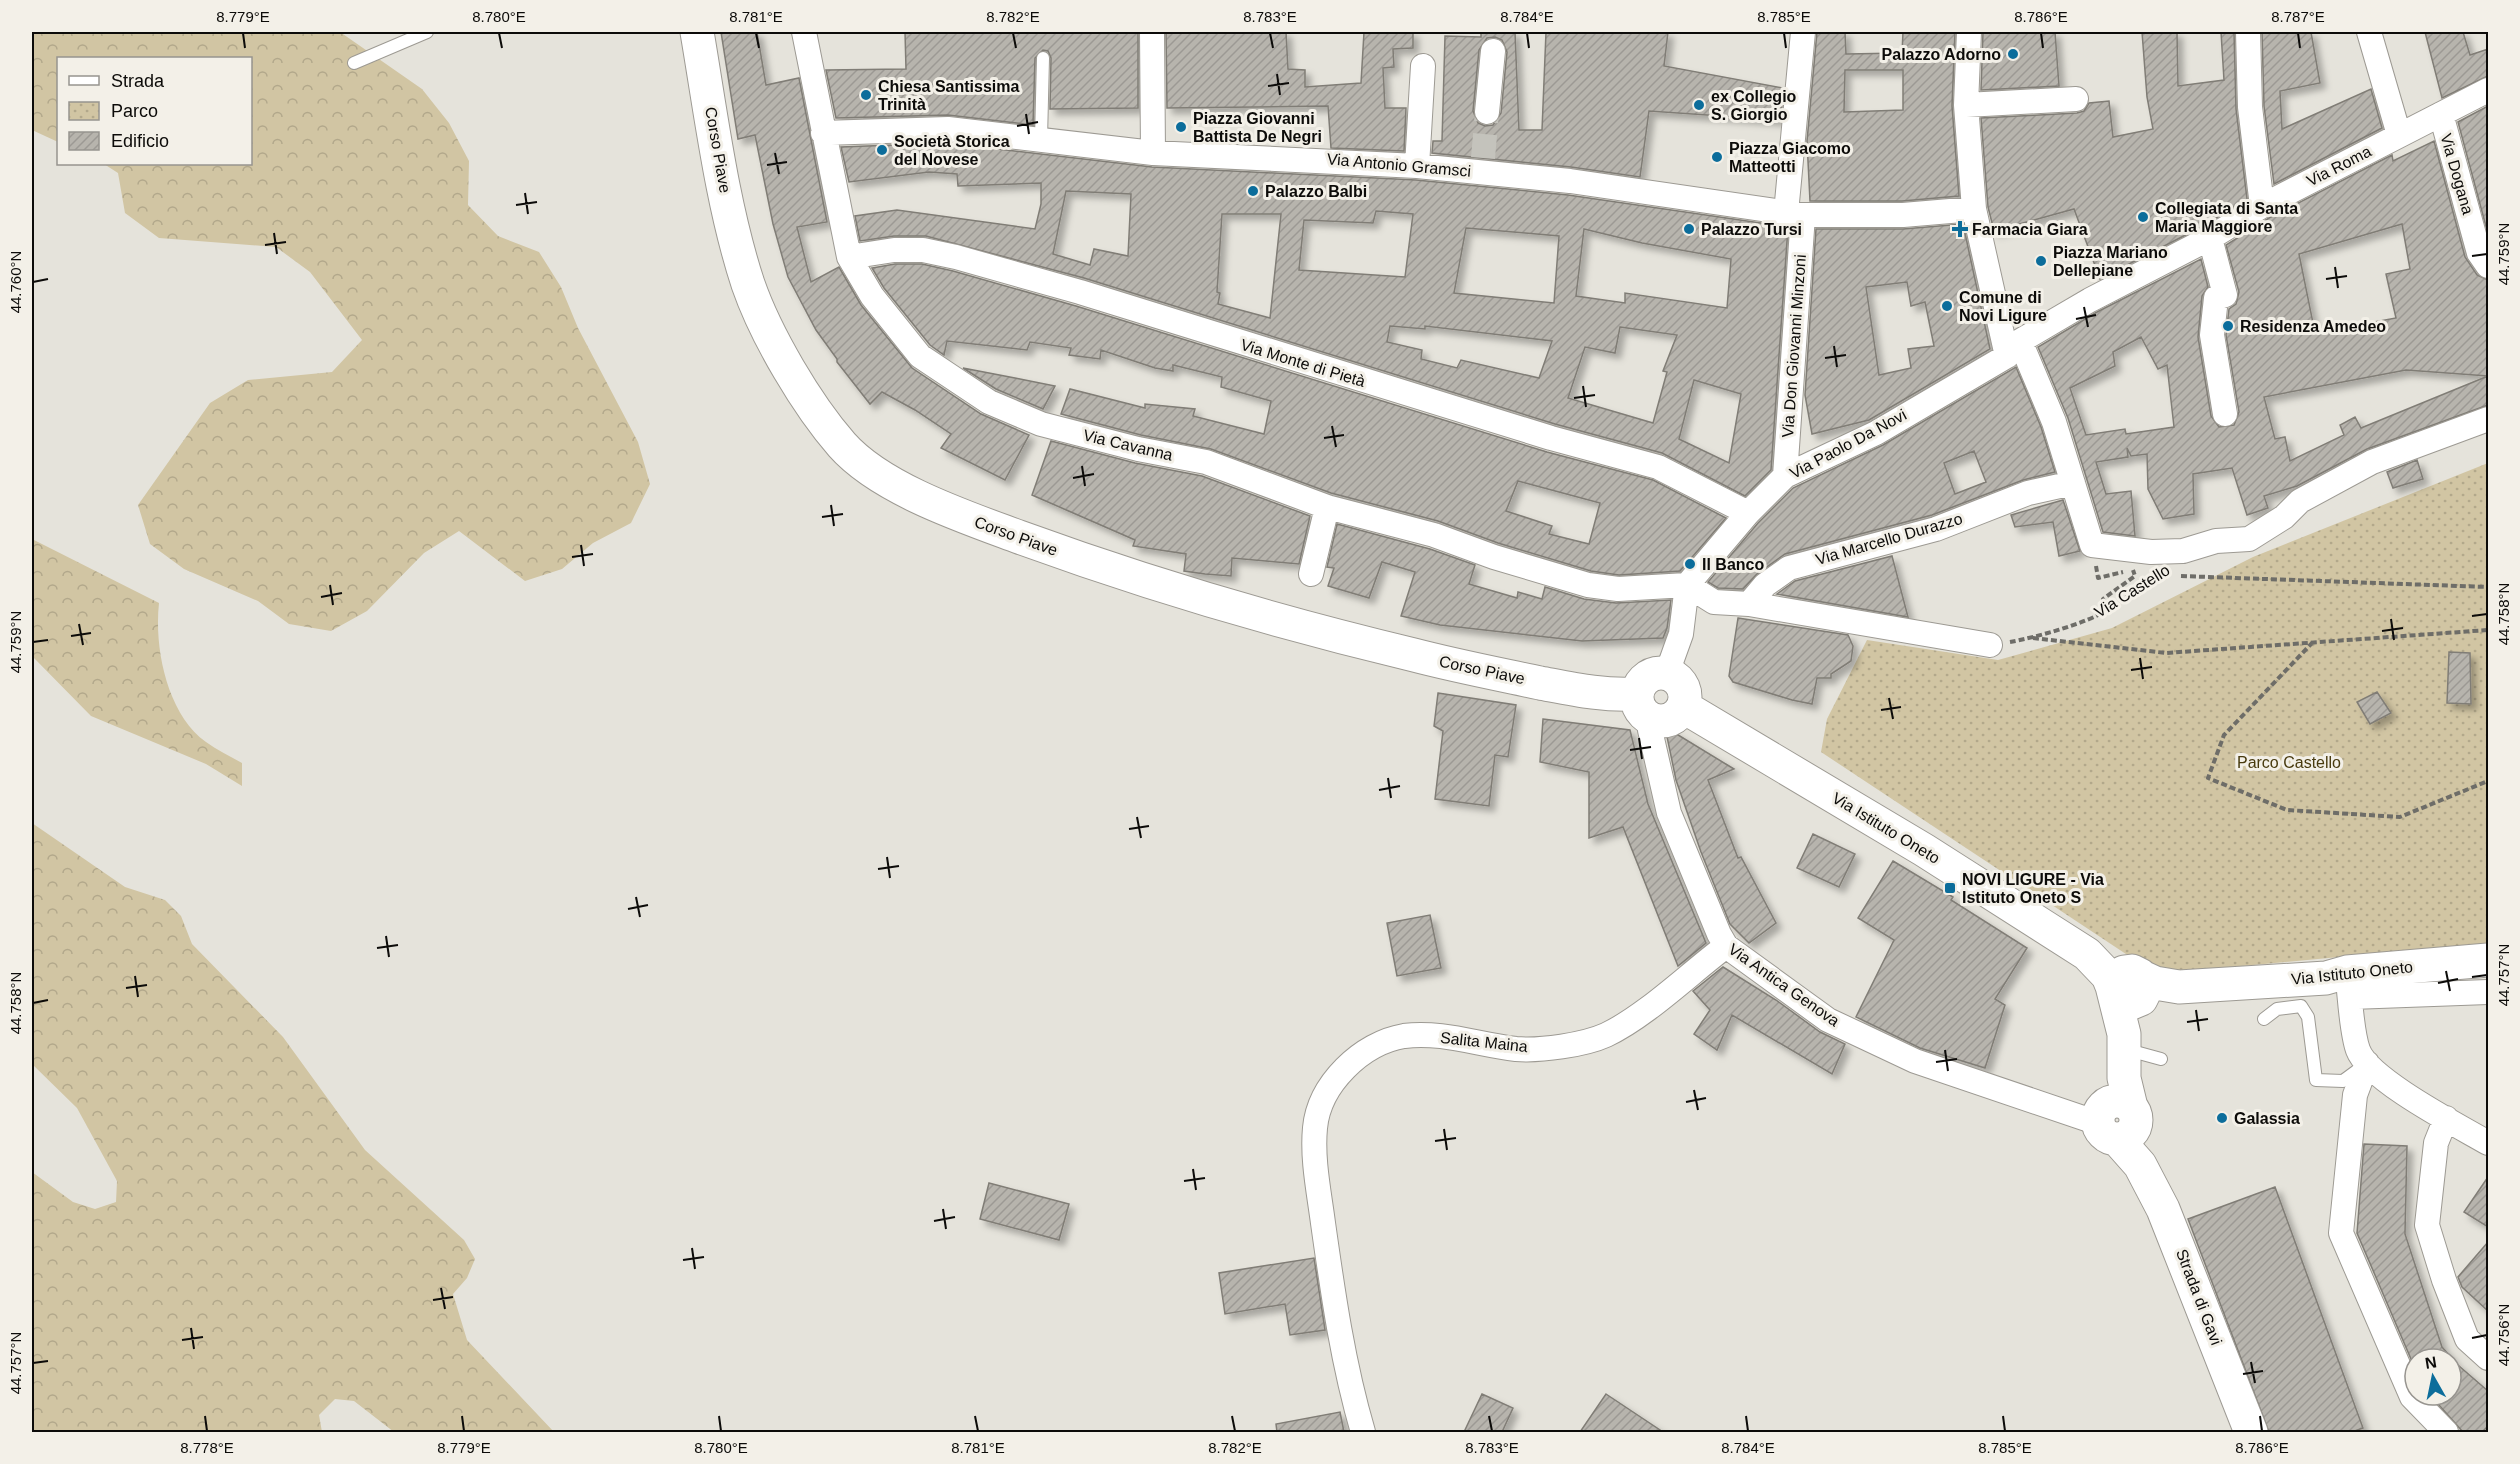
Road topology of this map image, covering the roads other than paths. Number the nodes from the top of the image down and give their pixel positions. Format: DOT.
graph roads {
  1 [pos="427,32"];
  2 [pos="697,32"];
  3 [pos="804,32"];
  4 [pos="1152,32"];
  5 [pos="1803,32"];
  6 [pos="1969,32"];
  7 [pos="2248,32"];
  8 [pos="2370,37"];
  9 [pos="1493,51"];
  10 [pos="1043,58"];
  11 [pos="354,63"];
  12 [pos="1423,66"];
  13 [pos="2488,90"];
  14 [pos="2076,99"];
  15 [pos="1966,105"];
  16 [pos="1487,112"];
  17 [pos="2441,114"];
  18 [pos="823,133"];
  19 [pos="2399,135"];
  20 [pos="1041,139"];
  21 [pos="1153,153"];
  22 [pos="1417,166"];
  23 [pos="2262,206"];
  24 [pos="1974,209"];
  25 [pos="1795,214"];
  26 [pos="2210,238"];
  27 [pos="849,257"];
  28 [pos="2488,266"];
  29 [pos="2014,348"];
  30 [pos="2225,414"];
  31 [pos="2488,419"];
  32 [pos="1785,476"];
  33 [pos="2073,483"];
  34 [pos="1327,507"];
  35 [pos="1748,513"];
  36 [pos="1311,574"];
  37 [pos="1687,585"];
  38 [pos="1749,604"];
  39 [pos="1990,645"];
  40 [pos="1667,673"];
  41 [pos="1644,707"];
  42 [pos="1684,707"];
  43 [pos="1726,946"];
  44 [pos="2488,960"];
  45 [pos="2349,985"];
  46 [pos="2130,989"];
  47 [pos="2488,992"];
  48 [pos="2264,1019"];
  49 [pos="2161,1059"];
  50 [pos="2367,1063"];
  51 [pos="2121,1095"];
  52 [pos="2446,1118"];
  53 [pos="2488,1143"];
  54 [pos="2488,1358"];
  55 [pos="1363,1432"];
  56 [pos="2251,1432"];
  57 [pos="2446,1432"];
  1 -- 11 [label="lane"];
  2 -- 41 [label="main road, Corso Piave"];
  3 -- 18 [label="street, Via Cavanna"];
  4 -- 21 [label="street"];
  5 -- 25 [label="street, Via Don Giovanni Minzoni"];
  6 -- 15 [label="street"];
  7 -- 23 [label="street"];
  8 -- 19 [label="street"];
  9 -- 16 [label="street"];
  10 -- 20 [label="lane"];
  12 -- 22 [label="street"];
  13 -- 17 [label="street, Via Roma"];
  14 -- 15 [label="street"];
  15 -- 24 [label="street"];
  17 -- 19 [label="street, Via Roma"];
  17 -- 28 [label="street, Via Dogana"];
  18 -- 20 [label="street, Via Antonio Gramsci"];
  18 -- 27 [label="street, Via Cavanna"];
  19 -- 23 [label="street, Via Roma"];
  20 -- 21 [label="street, Via Antonio Gramsci"];
  21 -- 22 [label="street, Via Antonio Gramsci"];
  22 -- 25 [label="street, Via Antonio Gramsci"];
  23 -- 26 [label="street, Via Roma"];
  24 -- 25 [label="street, Via Antonio Gramsci"];
  24 -- 29 [label="street"];
  25 -- 32 [label="street, Via Don Giovanni Minzoni"];
  26 -- 29 [label="street, Via Roma"];
  26 -- 30 [label="street"];
  27 -- 34 [label="street, Via Cavanna"];
  27 -- 35 [label="street, Via Monte di Pietà"];
  29 -- 32 [label="street, Via Paolo Da Novi"];
  29 -- 33 [label="street"];
  31 -- 33 [label="street"];
  32 -- 35 [label="street, Via Paolo Da Novi"];
  33 -- 38 [label="street, Via Marcello Durazzo"];
  34 -- 36 [label="street"];
  34 -- 37 [label="street, Via Cavanna"];
  35 -- 37 [label="street, Via Paolo Da Novi"];
  37 -- 38 [label="street"];
  37 -- 40 [label="street"];
  38 -- 39 [label="street"];
  40 -- 41 [label="main road"];
  40 -- 42 [label="main road"];
  41 -- 42 [label="main road"];
  41 -- 43 [label="street, Via Antica Genova"];
  42 -- 46 [label="main road, Via Istituto Oneto"];
  43 -- 51 [label="street, Via Antica Genova"];
  43 -- 55 [label="street, Salita Maina"];
  44 -- 45 [label="main road, Via Istituto Oneto"];
  45 -- 46 [label="main road, Via Istituto Oneto"];
  45 -- 47 [label="street"];
  45 -- 50 [label="street"];
  46 -- 51 [label="main road"];
  48 -- 50 [label="lane"];
  49 -- 51 [label="lane"];
  50 -- 52 [label="street"];
  50 -- 57 [label="street"];
  51 -- 56 [label="main road, Strada di Gavi"];
  52 -- 53 [label="street"];
  52 -- 54 [label="street"];
}
